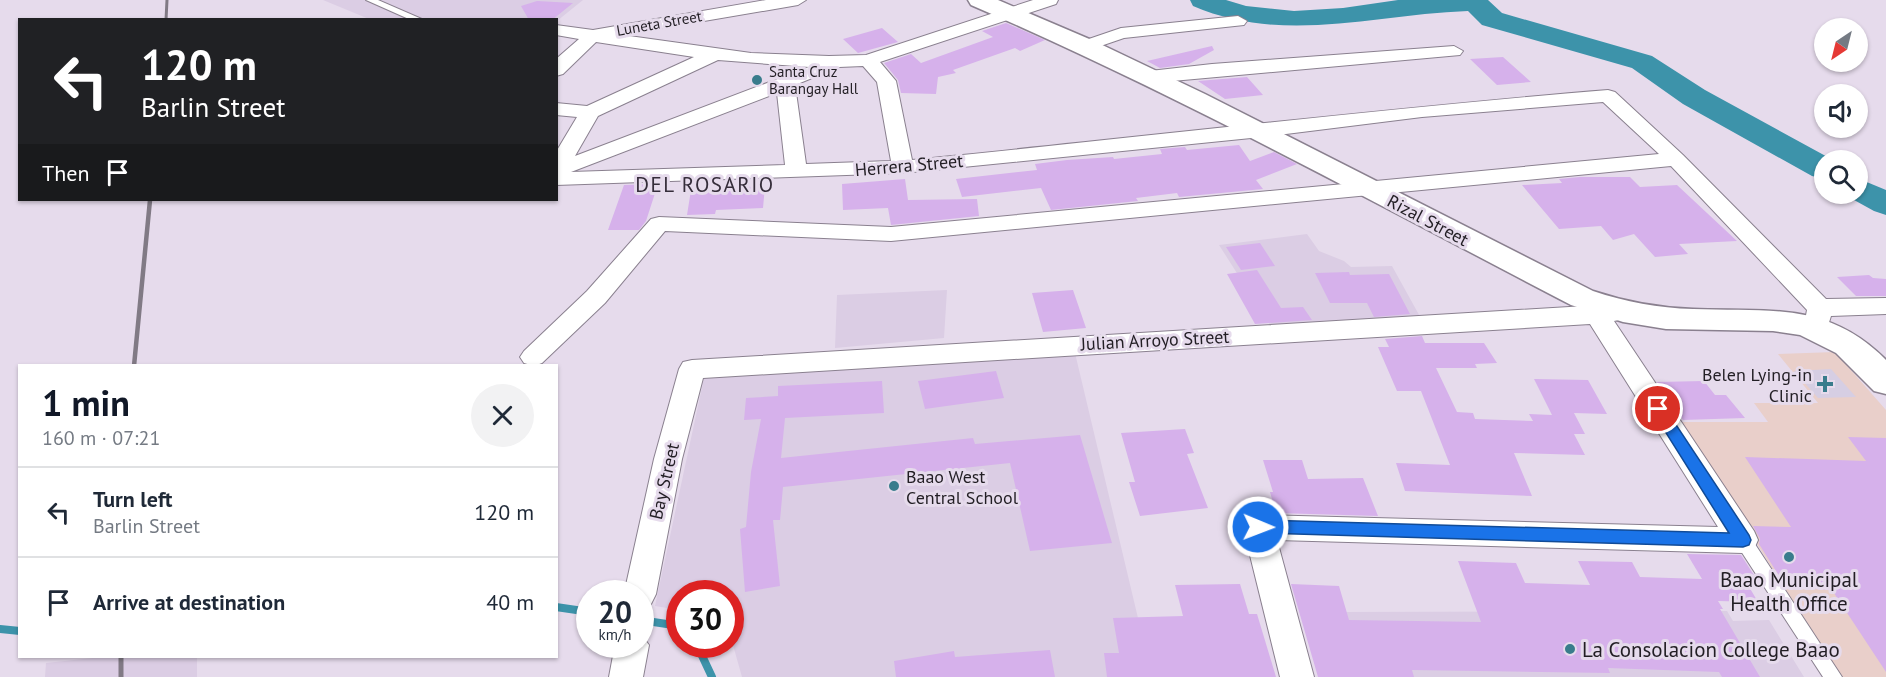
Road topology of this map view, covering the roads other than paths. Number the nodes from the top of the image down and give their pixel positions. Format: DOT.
graph roads {
  1 [pos="370,0"];
  2 [pos="798,0"];
  3 [pos="979,0"];
  4 [pos="1050,0"];
  5 [pos="1012,13"];
  6 [pos="415,18"];
  7 [pos="1238,21"];
  8 [pos="558,30"];
  9 [pos="592,36"];
  10 [pos="1086,46"];
  11 [pos="1454,51"];
  12 [pos="712,56"];
  13 [pos="868,60"];
  14 [pos="839,62"];
  15 [pos="558,68"];
  16 [pos="1150,77"];
  17 [pos="785,83"];
  18 [pos="558,109"];
  19 [pos="590,112"];
  20 [pos="1261,132"];
  21 [pos="1676,159"];
  22 [pos="903,167"];
  23 [pos="558,169"];
  24 [pos="558,171"];
  25 [pos="796,172"];
  26 [pos="558,179"];
  27 [pos="1371,189"];
  28 [pos="1886,306"];
  29 [pos="1608,313"];
  30 [pos="1818,318"];
  31 [pos="533,357"];
  32 [pos="692,369"];
  33 [pos="1886,382"];
  34 [pos="1743,540"];
  35 [pos="643,580"];
  36 [pos="630,658"];
  37 [pos="626,677"];
  38 [pos="1297,677"];
  39 [pos="1833,677"];
  1 -- 6 [label="lane"];
  2 -- 9 [label="street, Luneta Street"];
  3 -- 5 [label="main road, Rizal Street"];
  4 -- 5 [label="street"];
  5 -- 10 [label="main road, Rizal Street"];
  5 -- 13 [label="street"];
  7 -- 10 [label="street"];
  8 -- 9 [label="street"];
  9 -- 12 [label="street"];
  9 -- 15 [label="street"];
  10 -- 16 [label="main road, Rizal Street"];
  11 -- 16 [label="street"];
  12 -- 14 [label="street"];
  12 -- 19 [label="street"];
  13 -- 14 [label="street"];
  13 -- 22 [label="street"];
  14 -- 17 [label="street"];
  16 -- 20 [label="main road, Rizal Street"];
  17 -- 24 [label="street"];
  17 -- 25 [label="street"];
  18 -- 19 [label="street"];
  19 -- 23 [label="street"];
  20 -- 21 [label="street, Herrera Street"];
  20 -- 22 [label="street, Herrera Street"];
  20 -- 27 [label="main road, Rizal Street"];
  21 -- 27 [label="street"];
  21 -- 30 [label="street, Herrera Street"];
  22 -- 25 [label="street, Herrera Street"];
  25 -- 26 [label="street, Herrera Street"];
  27 -- 29 [label="main road, Rizal Street"];
  27 -- 31 [label="street"];
  28 -- 30 [label="street"];
  29 -- 30 [label="main road, Rizal Street"];
  29 -- 32 [label="street, Julian Arroyo Street"];
  29 -- 34 [label="street"];
  30 -- 33 [label="main road, Rizal Street"];
  32 -- 35 [label="street, Bay Street"];
  34 -- 38 [label="street"];
  34 -- 39 [label="lane"];
  36 -- 37 [label="street"];
}
